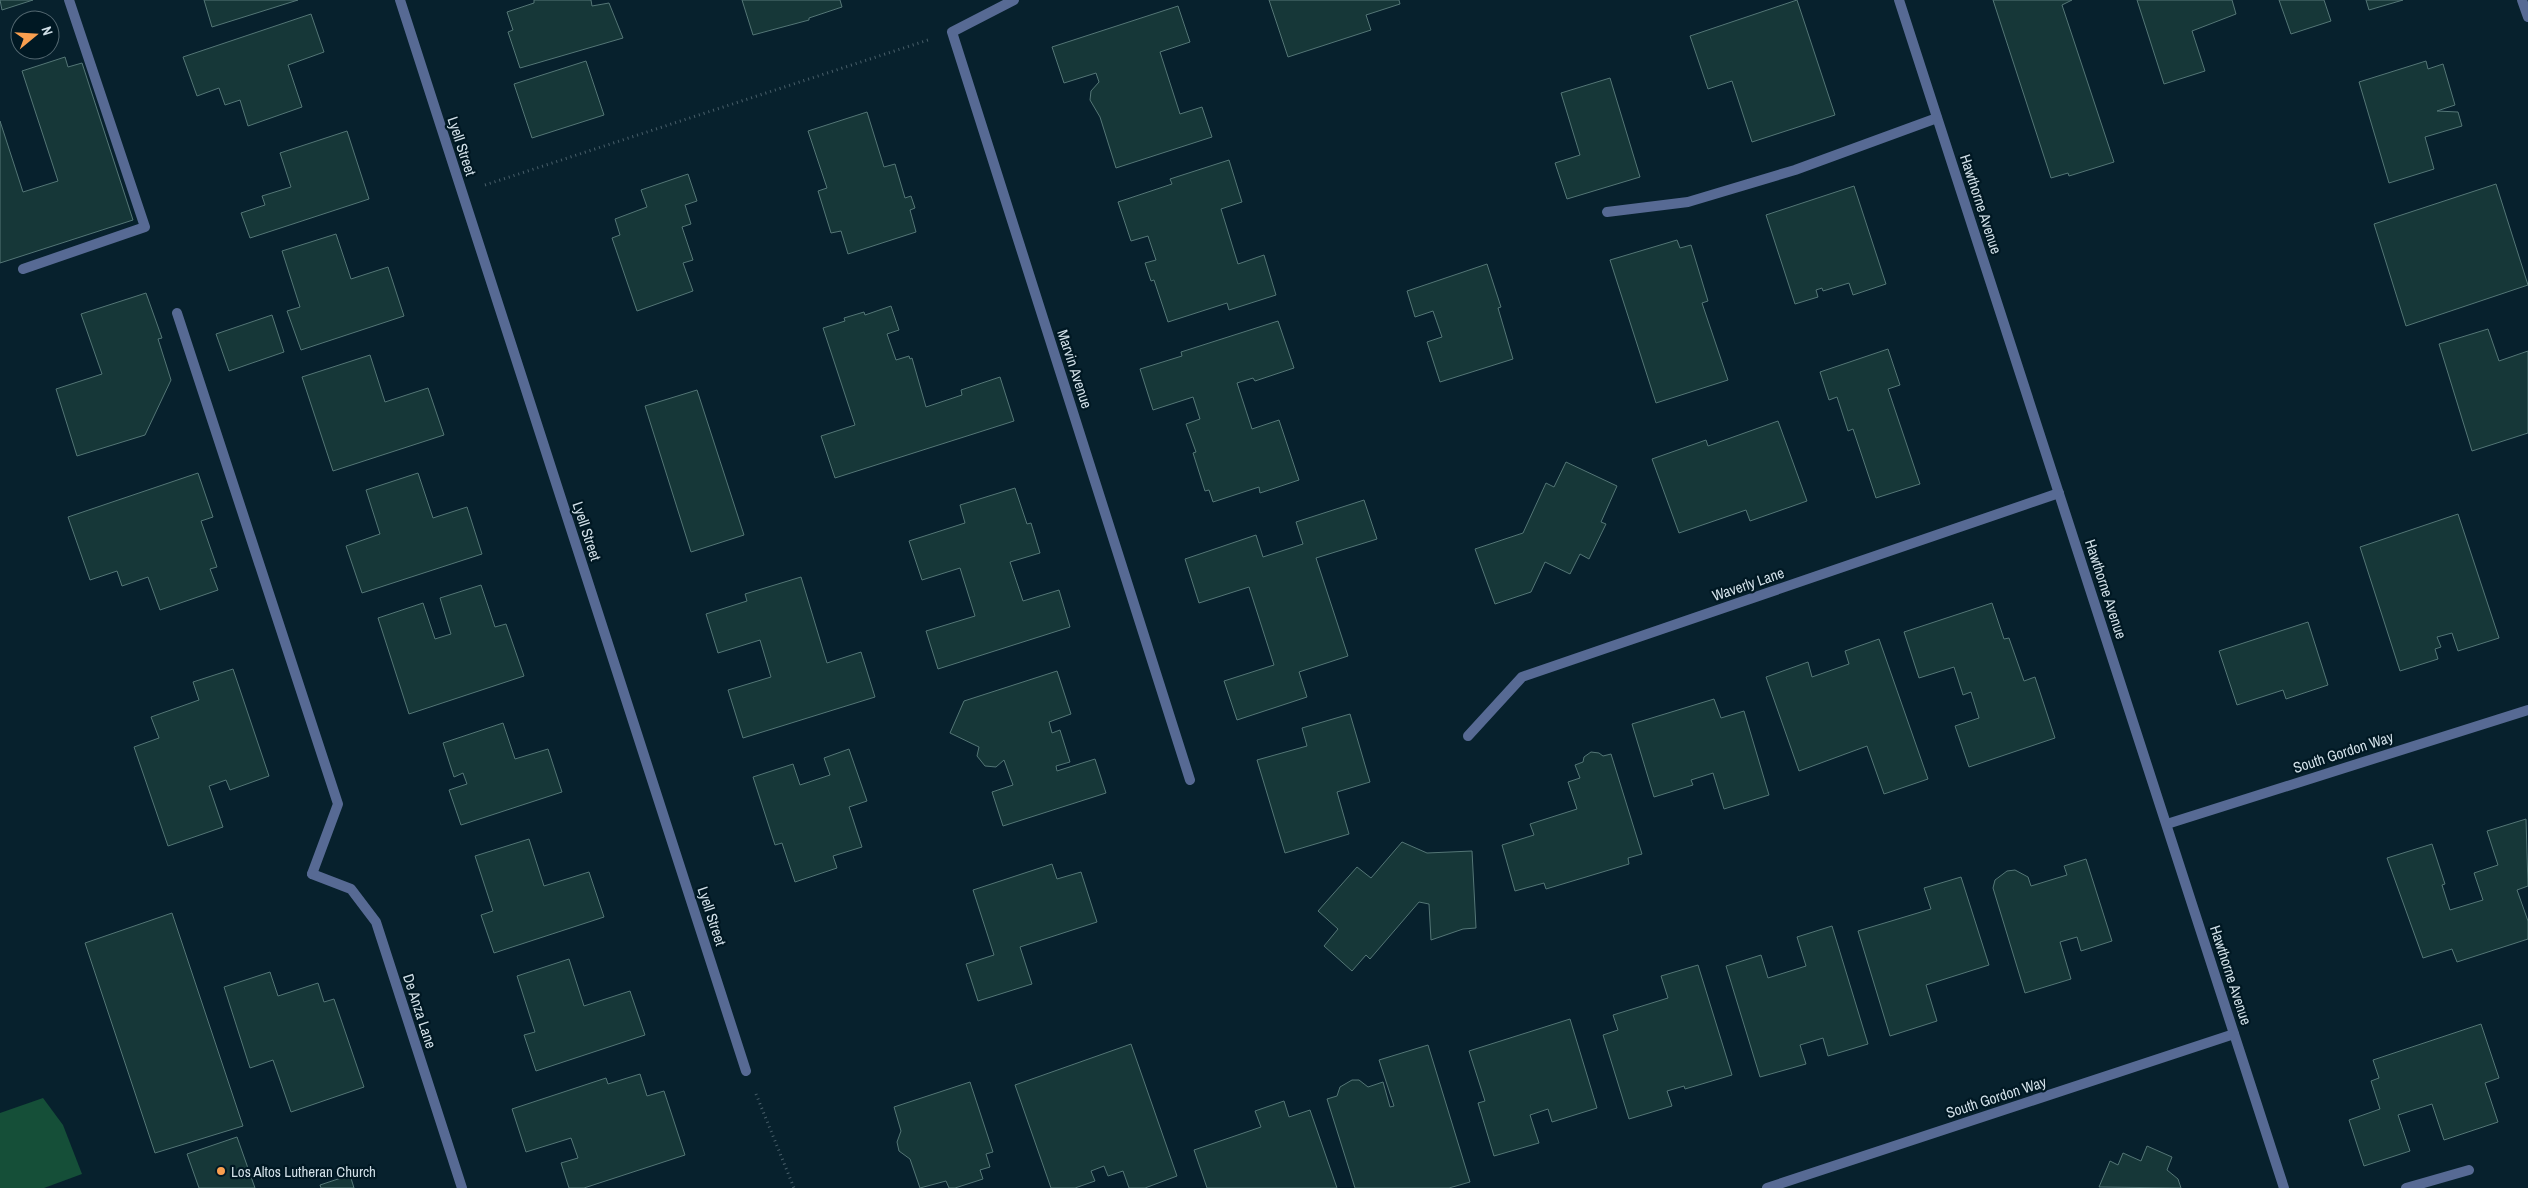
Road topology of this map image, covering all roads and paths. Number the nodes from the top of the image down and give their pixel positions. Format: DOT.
graph roads {
  1 [pos="70,0"];
  2 [pos="400,0"];
  3 [pos="1014,0"];
  4 [pos="1899,0"];
  5 [pos="2522,0"];
  6 [pos="2528,17"];
  7 [pos="952,32"];
  8 [pos="1938,118"];
  9 [pos="462,193"];
  10 [pos="1607,212"];
  11 [pos="24,269"];
  12 [pos="177,313"];
  13 [pos="2059,493"];
  14 [pos="2528,710"];
  15 [pos="1468,736"];
  16 [pos="1190,780"];
  17 [pos="2167,824"];
  18 [pos="2234,1034"];
  19 [pos="746,1071"];
  20 [pos="2469,1170"];
  21 [pos="462,1188"];
  22 [pos="794,1188"];
  23 [pos="1767,1188"];
  24 [pos="2284,1188"];
  25 [pos="2406,1188"];
  1 -- 11 [label="street"];
  2 -- 9 [label="street, Lyell Street"];
  3 -- 7 [label="street"];
  4 -- 8 [label="street, Hawthorne Avenue"];
  5 -- 6 [label="street"];
  7 -- 9 [label="path"];
  7 -- 16 [label="street, Marvin Avenue"];
  8 -- 10 [label="street"];
  8 -- 13 [label="street, Hawthorne Avenue"];
  9 -- 19 [label="street, Lyell Street"];
  12 -- 21 [label="street, De Anza Lane"];
  13 -- 15 [label="street, Waverly Lane"];
  13 -- 17 [label="street, Hawthorne Avenue"];
  14 -- 17 [label="street, South Gordon Way"];
  17 -- 18 [label="street, Hawthorne Avenue"];
  18 -- 23 [label="street, South Gordon Way"];
  18 -- 24 [label="street, Hawthorne Avenue"];
  19 -- 22 [label="path"];
  20 -- 25 [label="street"];
}
